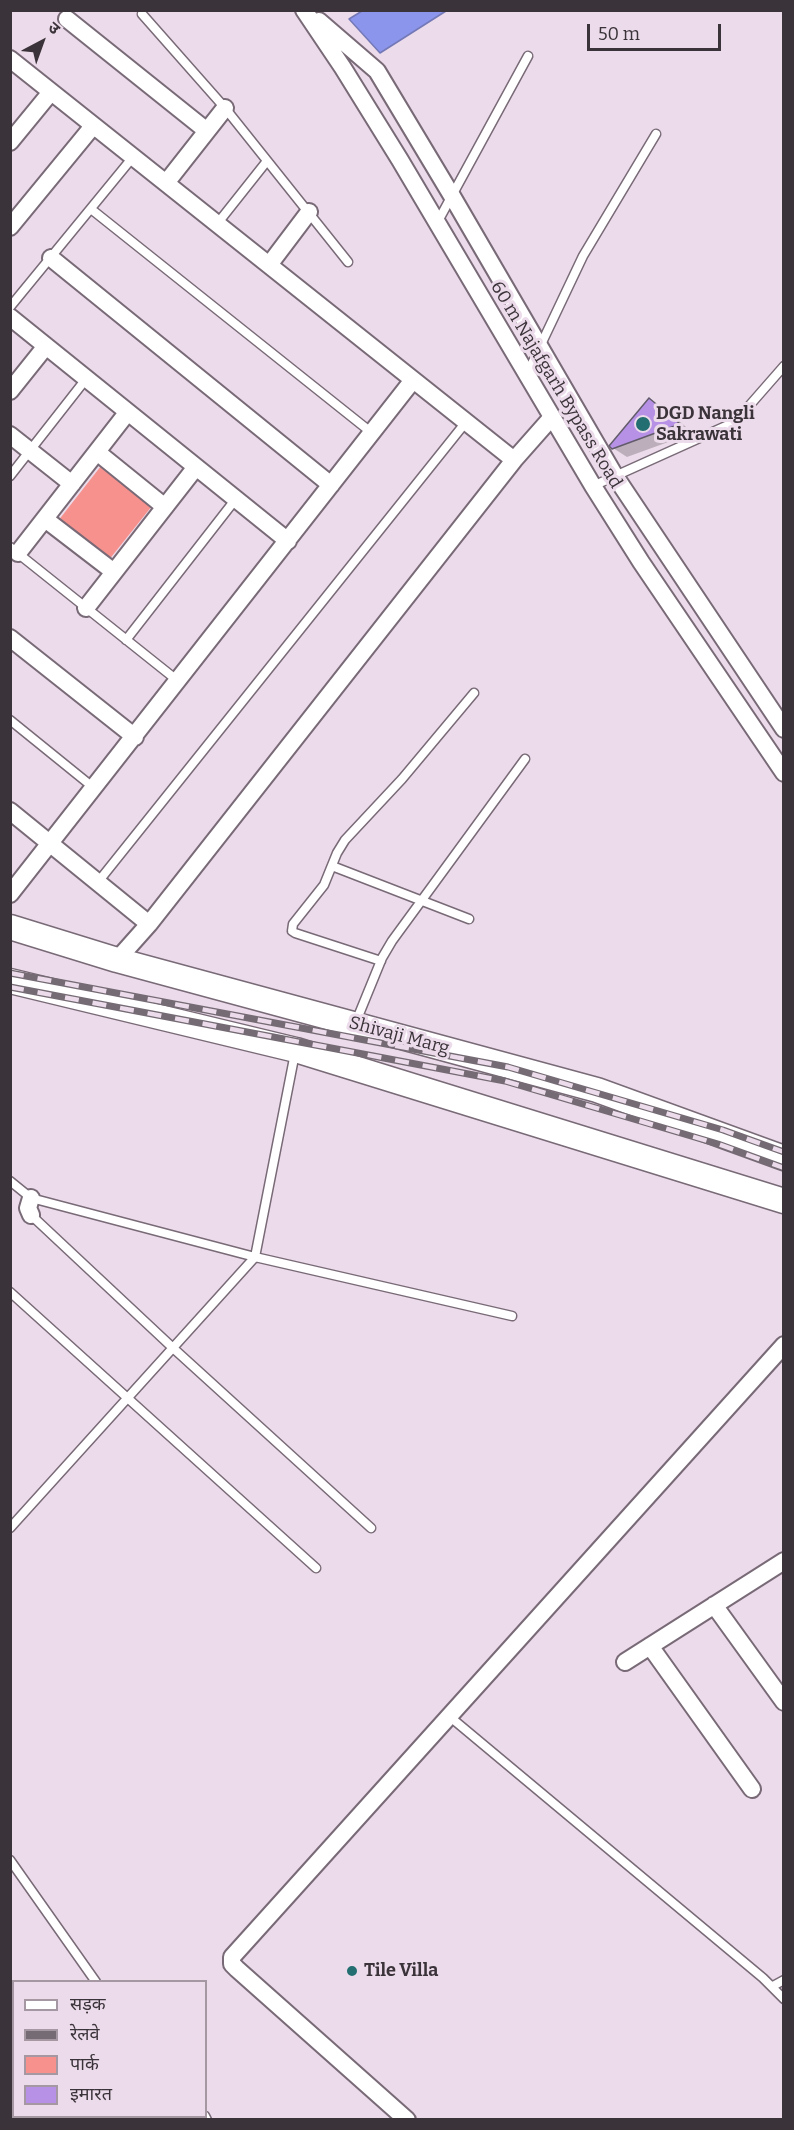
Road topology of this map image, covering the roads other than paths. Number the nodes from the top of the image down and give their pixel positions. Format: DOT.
graph roads {
  1 [pos="306,10"];
  2 [pos="142,14"];
  3 [pos="67,19"];
  4 [pos="528,56"];
  5 [pos="10,59"];
  6 [pos="51,92"];
  7 [pos="225,108"];
  8 [pos="93,126"];
  9 [pos="207,131"];
  10 [pos="656,134"];
  11 [pos="11,141"];
  12 [pos="133,157"];
  13 [pos="267,161"];
  14 [pos="166,183"];
  15 [pos="452,196"];
  16 [pos="91,209"];
  17 [pos="309,212"];
  18 [pos="437,223"];
  19 [pos="217,224"];
  20 [pos="10,227"];
  21 [pos="51,258"];
  22 [pos="348,262"];
  23 [pos="269,265"];
  24 [pos="10,307"];
  25 [pos="10,317"];
  26 [pos="46,346"];
  27 [pos="540,346"];
  28 [pos="783,366"];
  29 [pos="527,374"];
  30 [pos="87,379"];
  31 [pos="413,380"];
  32 [pos="10,391"];
  33 [pos="127,413"];
  34 [pos="552,417"];
  35 [pos="466,422"];
  36 [pos="372,433"];
  37 [pos="10,435"];
  38 [pos="31,450"];
  39 [pos="97,452"];
  40 [pos="514,460"];
  41 [pos="196,467"];
  42 [pos="10,476"];
  43 [pos="615,476"];
  44 [pos="72,484"];
  45 [pos="331,485"];
  46 [pos="593,486"];
  47 [pos="235,500"];
  48 [pos="165,507"];
  49 [pos="45,519"];
  50 [pos="288,541"];
  51 [pos="14,550"];
  52 [pos="114,572"];
  53 [pos="86,608"];
  54 [pos="10,638"];
  55 [pos="126,640"];
  56 [pos="178,681"];
  57 [pos="474,693"];
  58 [pos="10,720"];
  59 [pos="783,729"];
  60 [pos="135,736"];
  61 [pos="525,759"];
  62 [pos="783,773"];
  63 [pos="94,788"];
  64 [pos="10,811"];
  65 [pos="51,844"];
  66 [pos="332,866"];
  67 [pos="98,882"];
  68 [pos="10,894"];
  69 [pos="420,902"];
  70 [pos="469,920"];
  71 [pos="149,924"];
  72 [pos="10,927"];
  73 [pos="117,960"];
  74 [pos="381,961"];
  75 [pos="10,981"];
  76 [pos="355,1024"];
  77 [pos="296,1050"];
  78 [pos="783,1158"];
  79 [pos="10,1181"];
  80 [pos="783,1201"];
  81 [pos="31,1207"];
  82 [pos="255,1257"];
  83 [pos="10,1292"];
  84 [pos="512,1316"];
  85 [pos="783,1345"];
  86 [pos="173,1348"];
  87 [pos="128,1398"];
  88 [pos="10,1528"];
  89 [pos="371,1528"];
  90 [pos="316,1568"];
  91 [pos="780,1570"];
  92 [pos="714,1605"];
  93 [pos="650,1646"];
  94 [pos="625,1662"];
  95 [pos="783,1702"];
  96 [pos="449,1716"];
  97 [pos="752,1789"];
  98 [pos="10,1860"];
  99 [pos="95,1980"];
  100 [pos="783,1980"];
  101 [pos="773,1986"];
  102 [pos="783,1999"];
  103 [pos="406,2120"];
  1 -- 15 [label="street, 60 m Najafgarh Bypass Road"];
  1 -- 18 [label="street, 60 m Najafgarh Bypass Road"];
  2 -- 7 [label="lane"];
  3 -- 9 [label="street"];
  4 -- 15 [label="lane"];
  5 -- 6 [label="street"];
  6 -- 8 [label="street"];
  6 -- 11 [label="street"];
  7 -- 9 [label="street"];
  7 -- 13 [label="lane"];
  8 -- 12 [label="street"];
  8 -- 20 [label="street"];
  9 -- 14 [label="street"];
  10 -- 27 [label="lane"];
  12 -- 14 [label="street"];
  12 -- 16 [label="lane"];
  13 -- 17 [label="lane"];
  13 -- 19 [label="lane"];
  14 -- 19 [label="street"];
  15 -- 18 [label="lane"];
  15 -- 27 [label="street, 60 m Najafgarh Bypass Road"];
  16 -- 21 [label="lane"];
  16 -- 36 [label="lane"];
  17 -- 22 [label="lane"];
  17 -- 23 [label="street"];
  18 -- 29 [label="street, 60 m Najafgarh Bypass Road"];
  19 -- 23 [label="street"];
  21 -- 24 [label="lane"];
  21 -- 45 [label="street"];
  23 -- 31 [label="street"];
  25 -- 26 [label="street"];
  26 -- 30 [label="street"];
  26 -- 32 [label="street"];
  27 -- 29 [label="lane"];
  27 -- 43 [label="street, 60 m Najafgarh Bypass Road"];
  28 -- 43 [label="lane"];
  29 -- 34 [label="street, 60 m Najafgarh Bypass Road"];
  30 -- 33 [label="street"];
  30 -- 38 [label="lane"];
  31 -- 35 [label="street"];
  31 -- 36 [label="street"];
  33 -- 39 [label="street"];
  33 -- 41 [label="street"];
  34 -- 40 [label="street"];
  34 -- 46 [label="street, 60 m Najafgarh Bypass Road"];
  35 -- 40 [label="street"];
  35 -- 67 [label="lane"];
  36 -- 45 [label="street"];
  37 -- 38 [label="street"];
  38 -- 42 [label="lane"];
  38 -- 44 [label="street"];
  39 -- 44 [label="street"];
  39 -- 48 [label="street"];
  40 -- 71 [label="street"];
  41 -- 47 [label="street"];
  41 -- 48 [label="street"];
  43 -- 46 [label="lane"];
  43 -- 59 [label="street, 60 m Najafgarh Bypass Road"];
  44 -- 49 [label="street"];
  45 -- 50 [label="street"];
  46 -- 62 [label="street, 60 m Najafgarh Bypass Road"];
  47 -- 50 [label="street"];
  47 -- 55 [label="lane"];
  48 -- 52 [label="street"];
  49 -- 51 [label="street"];
  49 -- 52 [label="street"];
  50 -- 56 [label="street"];
  51 -- 53 [label="lane"];
  52 -- 53 [label="street"];
  53 -- 55 [label="lane"];
  54 -- 60 [label="street"];
  55 -- 56 [label="lane"];
  56 -- 60 [label="street"];
  57 -- 66 [label="lane"];
  58 -- 63 [label="lane"];
  60 -- 63 [label="street"];
  61 -- 69 [label="lane"];
  63 -- 65 [label="street"];
  64 -- 65 [label="street"];
  65 -- 67 [label="street"];
  65 -- 68 [label="street"];
  66 -- 69 [label="lane"];
  66 -- 74 [label="lane"];
  67 -- 71 [label="street"];
  69 -- 70 [label="lane"];
  69 -- 74 [label="lane"];
  71 -- 73 [label="street"];
  72 -- 73 [label="main road, Shivaji Marg"];
  73 -- 76 [label="main road, Shivaji Marg"];
  74 -- 76 [label="lane"];
  75 -- 77 [label="main road"];
  76 -- 78 [label="main road, Shivaji Marg"];
  77 -- 80 [label="main road"];
  77 -- 82 [label="lane"];
  79 -- 81 [label="lane"];
  81 -- 82 [label="lane"];
  81 -- 86 [label="lane"];
  82 -- 84 [label="lane"];
  82 -- 86 [label="lane"];
  83 -- 87 [label="lane"];
  85 -- 96 [label="street"];
  86 -- 87 [label="lane"];
  86 -- 89 [label="lane"];
  87 -- 88 [label="lane"];
  87 -- 90 [label="lane"];
  91 -- 92 [label="street"];
  92 -- 93 [label="street"];
  92 -- 95 [label="street"];
  93 -- 94 [label="street"];
  93 -- 97 [label="street"];
  96 -- 101 [label="lane"];
  96 -- 103 [label="street"];
  98 -- 99 [label="lane"];
  100 -- 101 [label="lane"];
  101 -- 102 [label="lane"];
}
